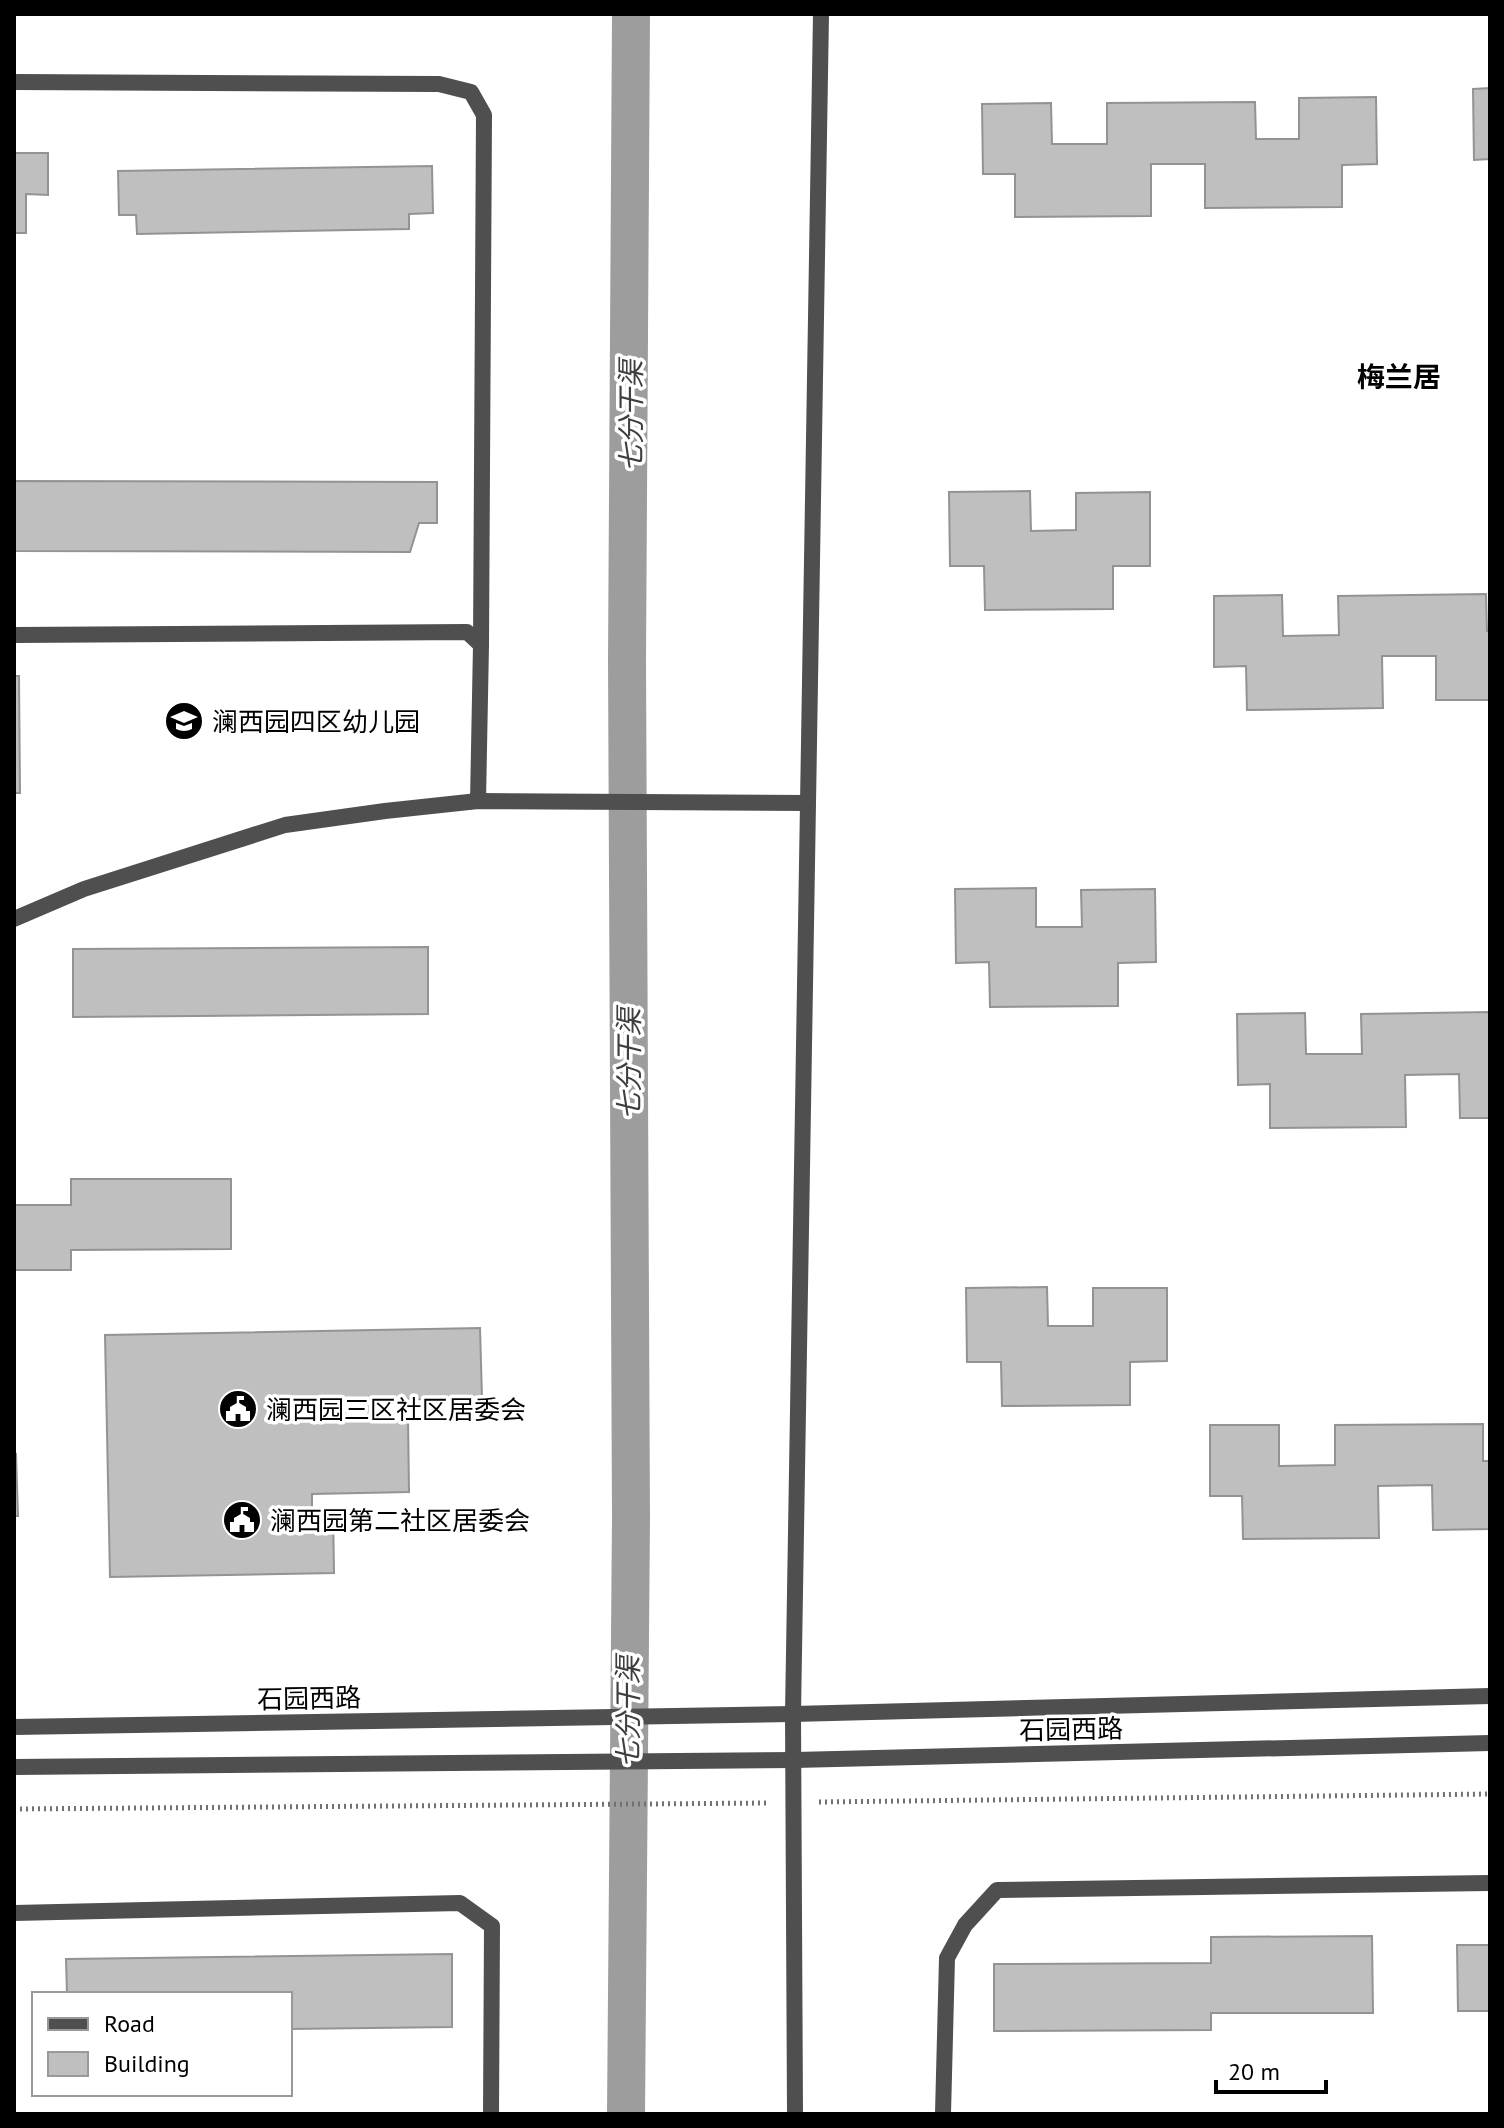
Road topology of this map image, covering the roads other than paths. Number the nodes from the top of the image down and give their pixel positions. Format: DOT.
graph roads {
  1 [pos="821,14"];
  2 [pos="14,82"];
  3 [pos="14,635"];
  4 [pos="481,645"];
  5 [pos="478,801"];
  6 [pos="808,803"];
  7 [pos="14,919"];
  8 [pos="1490,1696"];
  9 [pos="793,1714"];
  10 [pos="14,1727"];
  11 [pos="1490,1743"];
  12 [pos="795,1760"];
  13 [pos="14,1767"];
  14 [pos="1490,1883"];
  15 [pos="14,1913"];
  16 [pos="491,2114"];
  17 [pos="795,2114"];
  18 [pos="943,2114"];
  1 -- 6 [label="street"];
  2 -- 4 [label="street"];
  3 -- 4 [label="street"];
  4 -- 5 [label="street"];
  5 -- 6 [label="street"];
  5 -- 7 [label="street"];
  6 -- 9 [label="street"];
  8 -- 9 [label="street, 石园西路"];
  9 -- 10 [label="street, 石园西路"];
  9 -- 12 [label="street"];
  11 -- 12 [label="street, 石园西路"];
  12 -- 13 [label="street, 石园西路"];
  12 -- 17 [label="street"];
  14 -- 18 [label="street"];
  15 -- 16 [label="street"];
}
